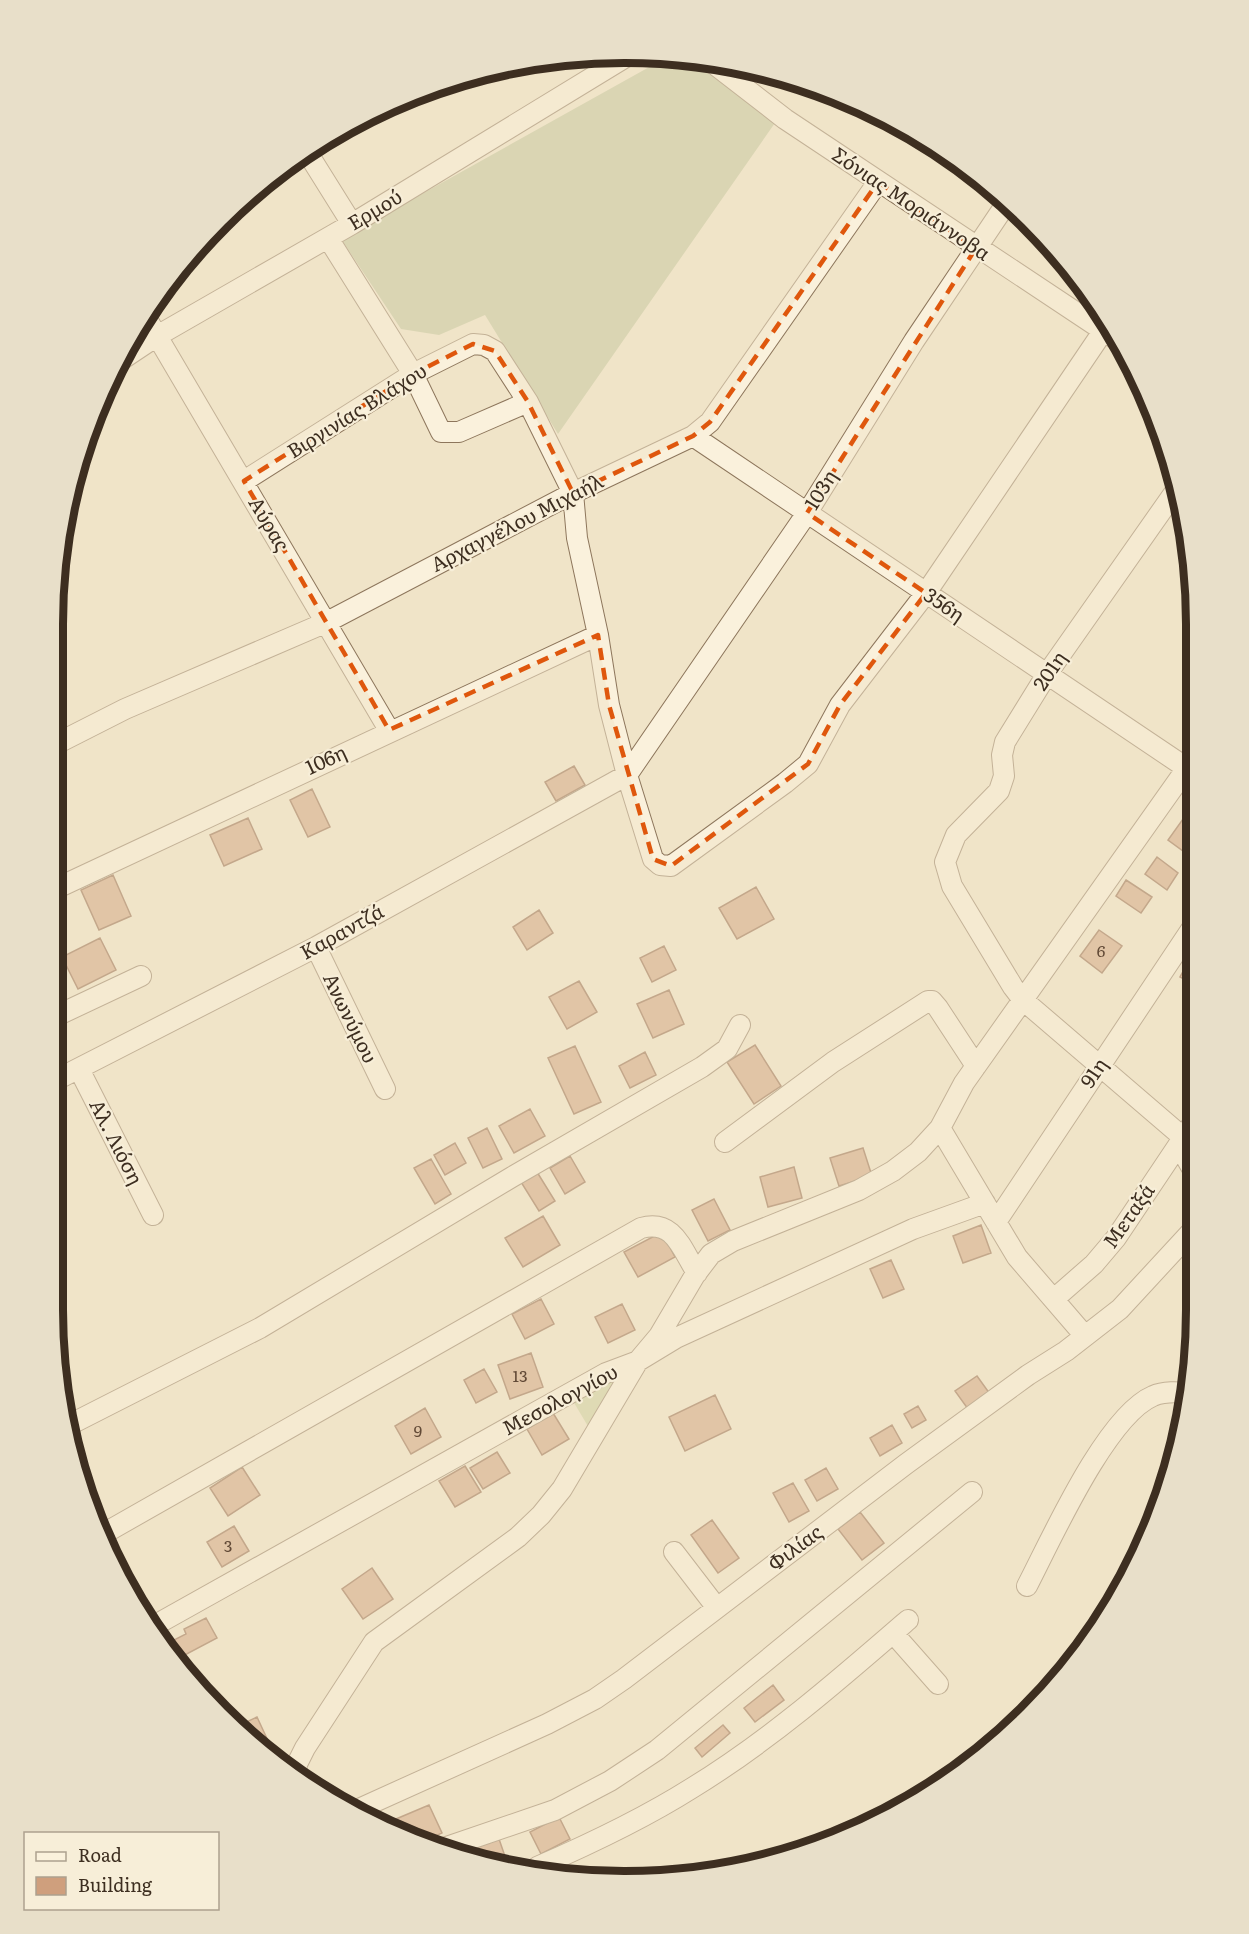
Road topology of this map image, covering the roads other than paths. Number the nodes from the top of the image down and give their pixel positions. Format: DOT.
graph roads {
  1 [pos="616,63"];
  2 [pos="725,73"];
  3 [pos="311,159"];
  4 [pos="878,182"];
  5 [pos="1003,209"];
  6 [pos="352,224"];
  7 [pos="328,238"];
  8 [pos="976,248"];
  9 [pos="150,325"];
  10 [pos="1099,325"];
  11 [pos="157,336"];
  12 [pos="1106,337"];
  13 [pos="134,351"];
  14 [pos="413,374"];
  15 [pos="528,402"];
  16 [pos="693,436"];
  17 [pos="244,481"];
  18 [pos="573,493"];
  19 [pos="1171,497"];
  20 [pos="807,513"];
  21 [pos="926,593"];
  22 [pos="327,622"];
  23 [pos="598,635"];
  24 [pos="1047,674"];
  25 [pos="389,730"];
  26 [pos="63,740"];
  27 [pos="1186,768"];
  28 [pos="627,775"];
  29 [pos="1186,778"];
  30 [pos="63,885"];
  31 [pos="1186,937"];
  32 [pos="316,947"];
  33 [pos="141,976"];
  34 [pos="1023,1000"];
  35 [pos="63,1013"];
  36 [pos="740,1025"];
  37 [pos="976,1066"];
  38 [pos="1099,1066"];
  39 [pos="79,1069"];
  40 [pos="63,1077"];
  41 [pos="385,1089"];
  42 [pos="940,1128"];
  43 [pos="1186,1129"];
  44 [pos="1186,1135"];
  45 [pos="725,1142"];
  46 [pos="985,1203"];
  47 [pos="153,1215"];
  48 [pos="996,1222"];
  49 [pos="1186,1238"];
  50 [pos="697,1273"];
  51 [pos="1054,1299"];
  52 [pos="1085,1336"];
  53 [pos="638,1361"];
  54 [pos="1179,1392"];
  55 [pos="75,1422"];
  56 [pos="972,1492"];
  57 [pos="109,1531"];
  58 [pos="674,1552"];
  59 [pos="1027,1586"];
  60 [pos="717,1608"];
  61 [pos="908,1620"];
  62 [pos="159,1623"];
  63 [pos="893,1633"];
  64 [pos="938,1684"];
  65 [pos="297,1765"];
  66 [pos="364,1807"];
  67 [pos="455,1844"];
  68 [pos="542,1865"];
  1 -- 6 [label="street, Ερμού"];
  2 -- 4 [label="street, Σόνιας Μοριάννοβα"];
  3 -- 6 [label="street"];
  4 -- 8 [label="street, Σόνιας Μοριάννοβα"];
  4 -- 16 [label="street, Αρχαγγέλου Μιχαήλ"];
  5 -- 8 [label="street, 103η"];
  6 -- 7 [label="street, Ερμού"];
  7 -- 11 [label="street, Ερμού"];
  7 -- 14 [label="street"];
  8 -- 10 [label="street, Σόνιας Μοριάννοβα"];
  8 -- 20 [label="street, 103η"];
  9 -- 11 [label="street, Αύρας"];
  11 -- 13 [label="street, Ερμού"];
  11 -- 17 [label="street, Αύρας"];
  12 -- 21 [label="street"];
  14 -- 15 [label="street, Βιργινίας Βλάχου"];
  14 -- 15 [label="street"];
  14 -- 17 [label="street, Βιργινίας Βλάχου"];
  15 -- 18 [label="street"];
  16 -- 18 [label="street, Αρχαγγέλου Μιχαήλ"];
  16 -- 20 [label="street, 356η"];
  17 -- 22 [label="street, Αύρας"];
  18 -- 22 [label="street, Αρχαγγέλου Μιχαήλ"];
  18 -- 23 [label="street"];
  19 -- 24 [label="street, 201η"];
  20 -- 21 [label="street, 356η"];
  20 -- 28 [label="street, 103η"];
  21 -- 24 [label="street, 356η"];
  21 -- 28 [label="street"];
  22 -- 25 [label="street, Αύρας"];
  22 -- 26 [label="street, Αρχαγγέλου Μιχαήλ"];
  23 -- 25 [label="street, 106η"];
  23 -- 28 [label="street"];
  24 -- 27 [label="street, 356η"];
  24 -- 34 [label="street, 201η"];
  25 -- 30 [label="street, 106η"];
  28 -- 32 [label="street, Καραντζά"];
  29 -- 34 [label="street"];
  31 -- 38 [label="street, 91η"];
  32 -- 39 [label="street, Καραντζά"];
  32 -- 41 [label="street, Ανωνύμου"];
  33 -- 35 [label="street"];
  34 -- 37 [label="street"];
  34 -- 38 [label="street"];
  36 -- 55 [label="street"];
  37 -- 42 [label="street"];
  37 -- 45 [label="street"];
  38 -- 43 [label="street"];
  38 -- 48 [label="street, 91η"];
  39 -- 40 [label="street, Καραντζά"];
  39 -- 47 [label="street, Αλ. Λιόση"];
  42 -- 46 [label="street"];
  42 -- 50 [label="street"];
  44 -- 51 [label="street, Μεταξά"];
  46 -- 48 [label="street"];
  46 -- 53 [label="street, Μεσολογγίου"];
  48 -- 51 [label="street"];
  49 -- 52 [label="street, Φιλίας"];
  50 -- 53 [label="street"];
  50 -- 57 [label="street"];
  51 -- 52 [label="street"];
  52 -- 60 [label="street, Φιλίας"];
  53 -- 62 [label="street, Μεσολογγίου"];
  53 -- 65 [label="street"];
  54 -- 59 [label="street"];
  56 -- 67 [label="street"];
  58 -- 60 [label="street"];
  60 -- 66 [label="street, Φιλίας"];
  61 -- 63 [label="street"];
  63 -- 64 [label="street"];
  63 -- 68 [label="street"];
}
